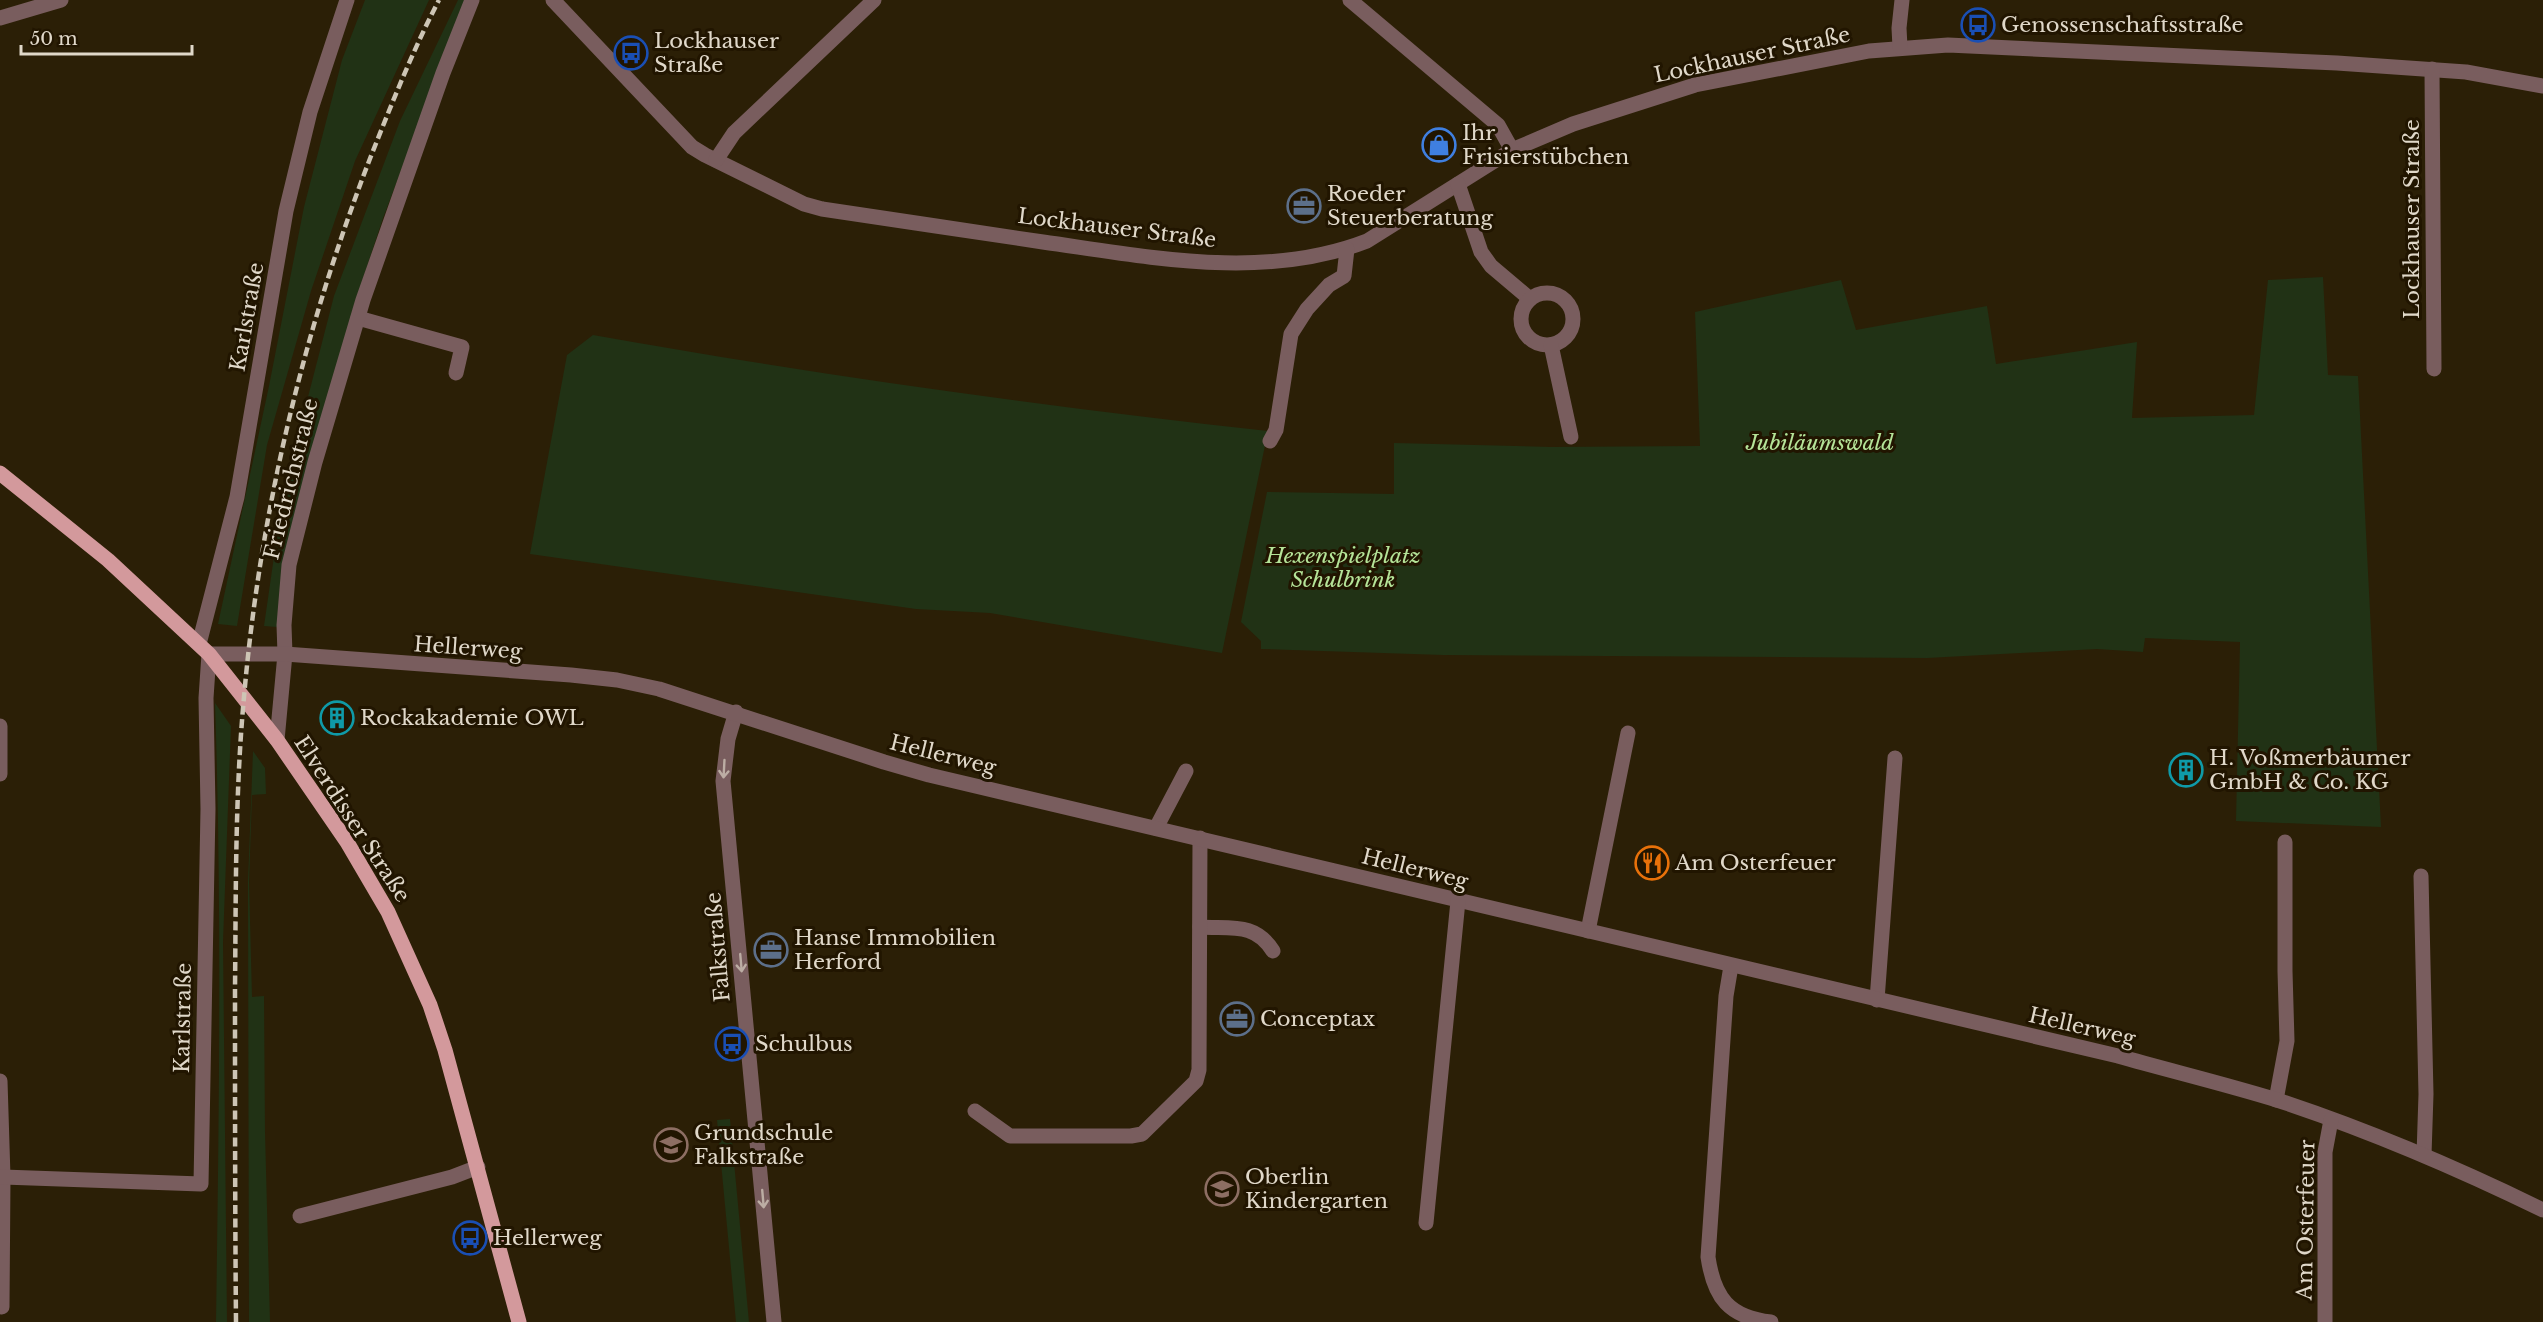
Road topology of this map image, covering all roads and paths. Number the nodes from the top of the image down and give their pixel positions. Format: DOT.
graph roads {
  1 [pos="61,0"];
  2 [pos="347,0"];
  3 [pos="472,0"];
  4 [pos="553,0"];
  5 [pos="874,0"];
  6 [pos="1350,0"];
  7 [pos="1902,0"];
  8 [pos="0,18"];
  9 [pos="1900,47"];
  10 [pos="2432,69"];
  11 [pos="2543,86"];
  12 [pos="1512,150"];
  13 [pos="716,160"];
  14 [pos="1458,184"];
  15 [pos="1347,249"];
  16 [pos="1530,299"];
  17 [pos="358,318"];
  18 [pos="1551,345"];
  19 [pos="2434,369"];
  20 [pos="456,373"];
  21 [pos="1571,437"];
  22 [pos="1270,441"];
  23 [pos="0,473"];
  24 [pos="204,649"];
  25 [pos="285,654"];
  26 [pos="736,712"];
  27 [pos="0,726"];
  28 [pos="1628,733"];
  29 [pos="277,740"];
  30 [pos="1895,758"];
  31 [pos="1186,771"];
  32 [pos="0,774"];
  33 [pos="1156,828"];
  34 [pos="1200,838"];
  35 [pos="2285,842"];
  36 [pos="2421,876"];
  37 [pos="1458,902"];
  38 [pos="1200,927"];
  39 [pos="1588,931"];
  40 [pos="1273,951"];
  41 [pos="1731,966"];
  42 [pos="1877,1000"];
  43 [pos="0,1081"];
  44 [pos="2276,1100"];
  45 [pos="975,1111"];
  46 [pos="2331,1120"];
  47 [pos="2424,1155"];
  48 [pos="478,1167"];
  49 [pos="3,1177"];
  50 [pos="2543,1210"];
  51 [pos="300,1216"];
  52 [pos="1426,1223"];
  53 [pos="2,1307"];
  54 [pos="519,1322"];
  55 [pos="774,1322"];
  56 [pos="1771,1322"];
  57 [pos="2325,1322"];
  1 -- 8 [label="street"];
  2 -- 24 [label="street, Karlstraße"];
  3 -- 17 [label="street, Friedrichstraße"];
  4 -- 13 [label="street, Lockhauser Straße"];
  5 -- 13 [label="street"];
  6 -- 12 [label="street"];
  7 -- 9 [label="street"];
  9 -- 10 [label="street, Lockhauser Straße"];
  9 -- 12 [label="street, Lockhauser Straße"];
  10 -- 11 [label="street, Lockhauser Straße"];
  10 -- 19 [label="street, Lockhauser Straße"];
  12 -- 14 [label="street, Lockhauser Straße"];
  13 -- 15 [label="street, Lockhauser Straße"];
  14 -- 15 [label="street, Lockhauser Straße"];
  14 -- 16 [label="street"];
  15 -- 22 [label="street"];
  16 -- 18 [label="street"];
  16 -- 18 [label="street"];
  17 -- 20 [label="street"];
  17 -- 25 [label="street, Friedrichstraße"];
  18 -- 21 [label="street"];
  23 -- 24 [label="main road, Elverdisser Straße"];
  24 -- 25 [label="street, Hellerweg"];
  24 -- 29 [label="main road, Elverdisser Straße"];
  24 -- 49 [label="street, Karlstraße"];
  25 -- 26 [label="street, Hellerweg"];
  25 -- 29 [label="street"];
  26 -- 33 [label="street, Hellerweg"];
  26 -- 55 [label="street, Falkstraße, one-way"];
  27 -- 32 [label="street"];
  28 -- 39 [label="street"];
  29 -- 48 [label="main road, Elverdisser Straße"];
  30 -- 42 [label="street"];
  31 -- 33 [label="street"];
  33 -- 34 [label="street, Hellerweg"];
  34 -- 37 [label="street, Hellerweg"];
  34 -- 38 [label="street"];
  35 -- 44 [label="street"];
  36 -- 47 [label="street"];
  37 -- 39 [label="street, Hellerweg"];
  37 -- 52 [label="street"];
  38 -- 40 [label="street"];
  38 -- 45 [label="street"];
  39 -- 41 [label="street, Hellerweg"];
  41 -- 42 [label="street, Hellerweg"];
  41 -- 56 [label="street"];
  42 -- 44 [label="street, Hellerweg"];
  43 -- 49 [label="street"];
  44 -- 46 [label="street, Hellerweg"];
  46 -- 47 [label="street, Hellerweg"];
  46 -- 57 [label="street, Am Osterfeuer"];
  47 -- 50 [label="street, Hellerweg"];
  48 -- 51 [label="street"];
  48 -- 54 [label="main road, Elverdisser Straße"];
  49 -- 53 [label="street"];
}
